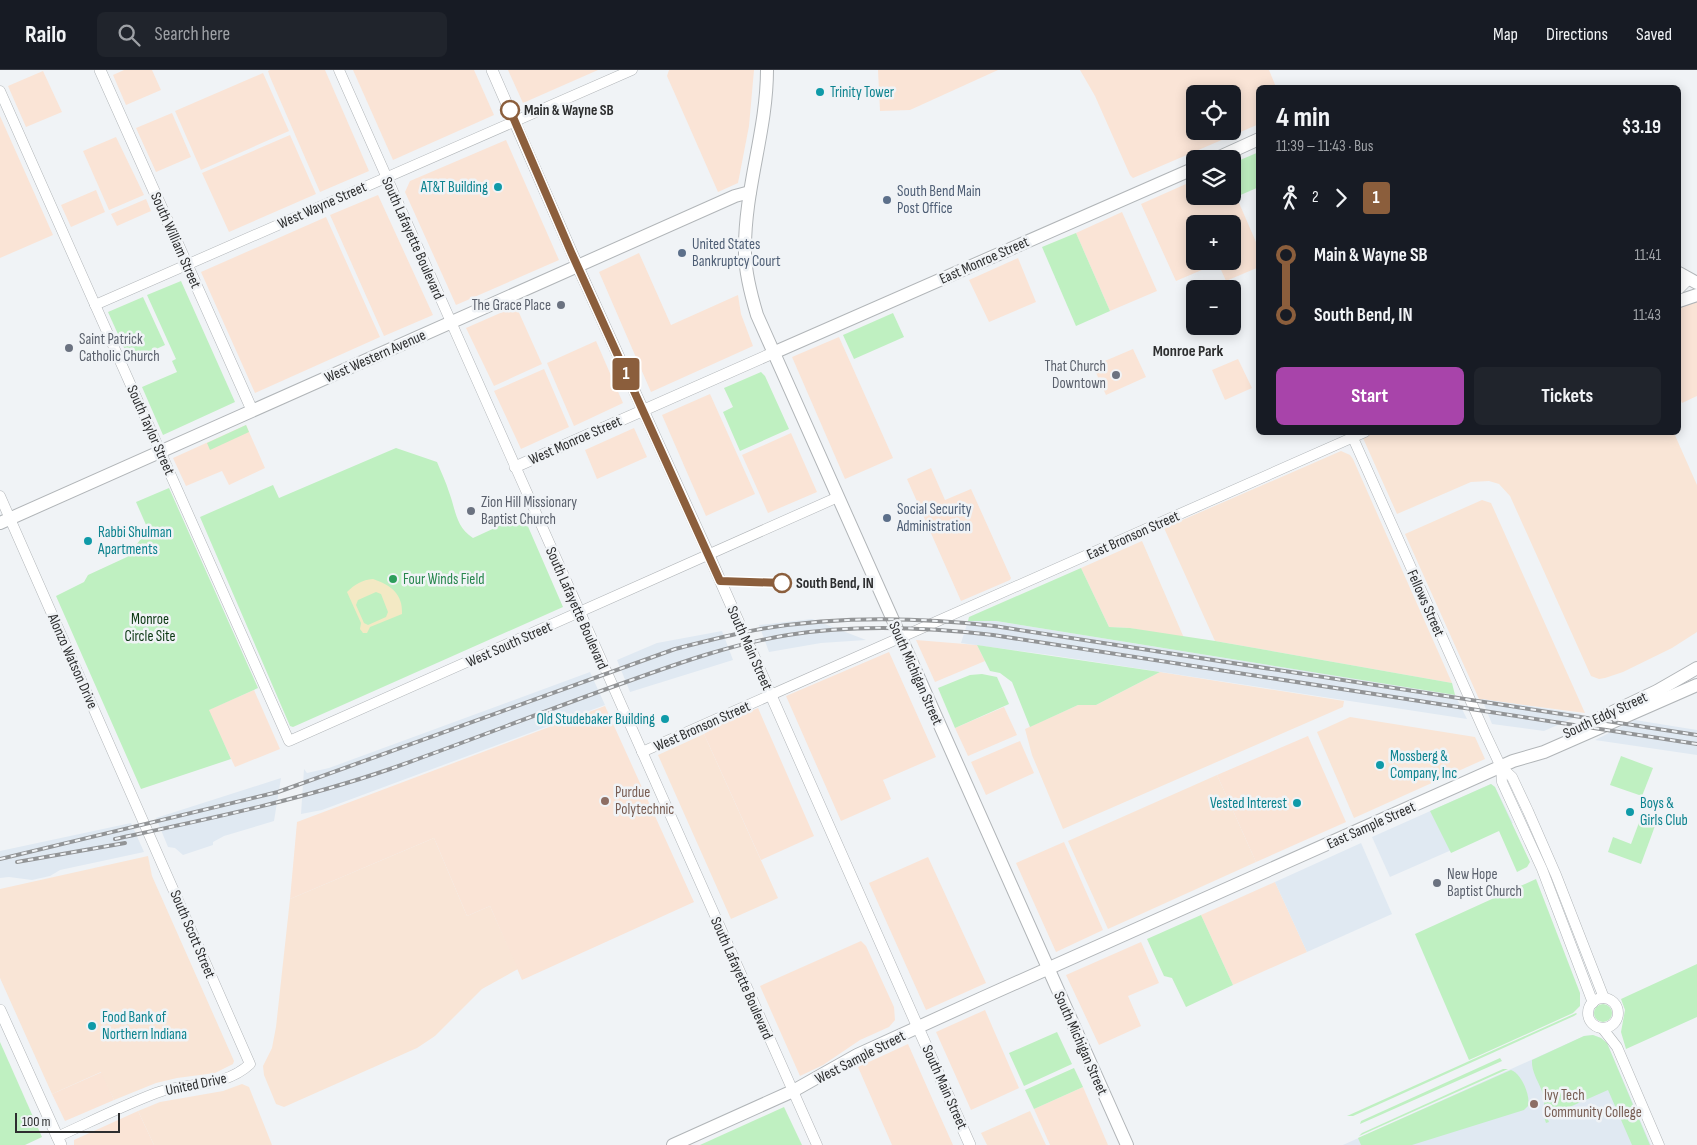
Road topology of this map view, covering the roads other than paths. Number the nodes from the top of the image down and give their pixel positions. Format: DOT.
graph roads {
  1 [pos="100,70"];
  2 [pos="339,70"];
  3 [pos="492,70"];
  4 [pos="632,70"];
  5 [pos="767,70"];
  6 [pos="0,92"];
  7 [pos="514,121"];
  8 [pos="1256,140"];
  9 [pos="1235,150"];
  10 [pos="1186,172"];
  11 [pos="386,177"];
  12 [pos="750,192"];
  13 [pos="187,265"];
  14 [pos="578,267"];
  15 [pos="1697,294"];
  16 [pos="1681,300"];
  17 [pos="95,305"];
  18 [pos="451,323"];
  19 [pos="773,353"];
  20 [pos="252,410"];
  21 [pos="642,410"];
  22 [pos="1359,435"];
  23 [pos="1353,438"];
  24 [pos="160,451"];
  25 [pos="515,467"];
  26 [pos="0,496"];
  27 [pos="838,497"];
  28 [pos="5,521"];
  29 [pos="708,554"];
  30 [pos="580,612"];
  31 [pos="900,638"];
  32 [pos="1697,668"];
  33 [pos="1697,680"];
  34 [pos="1697,685"];
  35 [pos="771,695"];
  36 [pos="1663,699"];
  37 [pos="289,741"];
  38 [pos="642,752"];
  39 [pos="1513,761"];
  40 [pos="1501,767"];
  41 [pos="137,804"];
  42 [pos="1048,969"];
  43 [pos="1604,998"];
  44 [pos="1593,1003"];
  45 [pos="0,1010"];
  46 [pos="1615,1023"];
  47 [pos="918,1028"];
  48 [pos="1603,1028"];
  49 [pos="1617,1047"];
  50 [pos="250,1064"];
  51 [pos="793,1091"];
  52 [pos="59,1141"];
  53 [pos="673,1145"];
  54 [pos="817,1145"];
  55 [pos="970,1145"];
  56 [pos="1127,1145"];
  57 [pos="1659,1145"];
  1 -- 13 [label="main road, South William Street"];
  2 -- 11 [label="street, South Lafayette Boulevard"];
  3 -- 7 [label="main road, South Main Street"];
  4 -- 7 [label="street, West Wayne Street"];
  5 -- 12 [label="main road, South Michigan Street"];
  6 -- 17 [label="street, South Taylor Street"];
  7 -- 11 [label="street, West Wayne Street"];
  7 -- 14 [label="main road, South Main Street"];
  8 -- 9 [label="main road"];
  10 -- 19 [label="main road, East Monroe Street"];
  11 -- 13 [label="street, West Wayne Street"];
  11 -- 18 [label="street, South Lafayette Boulevard"];
  12 -- 14 [label="main road, West Western Avenue"];
  12 -- 19 [label="main road, South Michigan Street"];
  13 -- 17 [label="street, West Wayne Street"];
  13 -- 20 [label="main road, South William Street"];
  14 -- 18 [label="main road, West Western Avenue"];
  14 -- 21 [label="main road, South Main Street"];
  15 -- 16 [label="main road"];
  17 -- 24 [label="street, South Taylor Street"];
  18 -- 20 [label="main road, West Western Avenue"];
  18 -- 25 [label="street, South Lafayette Boulevard"];
  19 -- 21 [label="main road, West Monroe Street"];
  19 -- 27 [label="main road, South Michigan Street"];
  20 -- 24 [label="main road, West Western Avenue"];
  21 -- 25 [label="main road, West Monroe Street"];
  21 -- 29 [label="main road, South Main Street"];
  22 -- 23 [label="street, East Bronson Street"];
  23 -- 31 [label="street, East Bronson Street"];
  23 -- 40 [label="street, Fellows Street"];
  24 -- 28 [label="main road, West Western Avenue"];
  24 -- 37 [label="street, South Taylor Street"];
  25 -- 30 [label="street, South Lafayette Boulevard"];
  26 -- 28 [label="street"];
  27 -- 29 [label="street, West South Street"];
  27 -- 31 [label="main road, South Michigan Street"];
  28 -- 41 [label="street, Alonzo Watson Drive"];
  29 -- 30 [label="street, West South Street"];
  29 -- 35 [label="main road, South Main Street"];
  30 -- 37 [label="street, West South Street"];
  30 -- 38 [label="street, South Lafayette Boulevard"];
  31 -- 35 [label="street, West Bronson Street"];
  31 -- 42 [label="main road, South Michigan Street"];
  32 -- 39 [label="main road, South Eddy Street"];
  33 -- 36 [label="main road, South Eddy Street"];
  34 -- 36 [label="main road, East Sample Street"];
  35 -- 38 [label="street, West Bronson Street"];
  35 -- 47 [label="main road, South Main Street"];
  36 -- 39 [label="main road, East Sample Street"];
  38 -- 51 [label="street, South Lafayette Boulevard"];
  39 -- 40 [label="main road, East Sample Street"];
  40 -- 42 [label="main road, East Sample Street"];
  40 -- 43 [label="street, Fellows Street"];
  40 -- 44 [label="street, Fellows Street"];
  41 -- 50 [label="street, South Scott Street"];
  42 -- 47 [label="main road, West Sample Street"];
  42 -- 56 [label="main road, South Michigan Street"];
  43 -- 44 [label="street"];
  43 -- 46 [label="street"];
  44 -- 48 [label="street"];
  45 -- 52 [label="main road"];
  46 -- 48 [label="street"];
  46 -- 49 [label="street"];
  47 -- 51 [label="main road, West Sample Street"];
  47 -- 55 [label="main road, South Main Street"];
  48 -- 49 [label="street"];
  49 -- 57 [label="street"];
  50 -- 52 [label="street, United Drive"];
  51 -- 53 [label="main road, West Sample Street"];
  51 -- 54 [label="street, South Lafayette Boulevard"];
}
